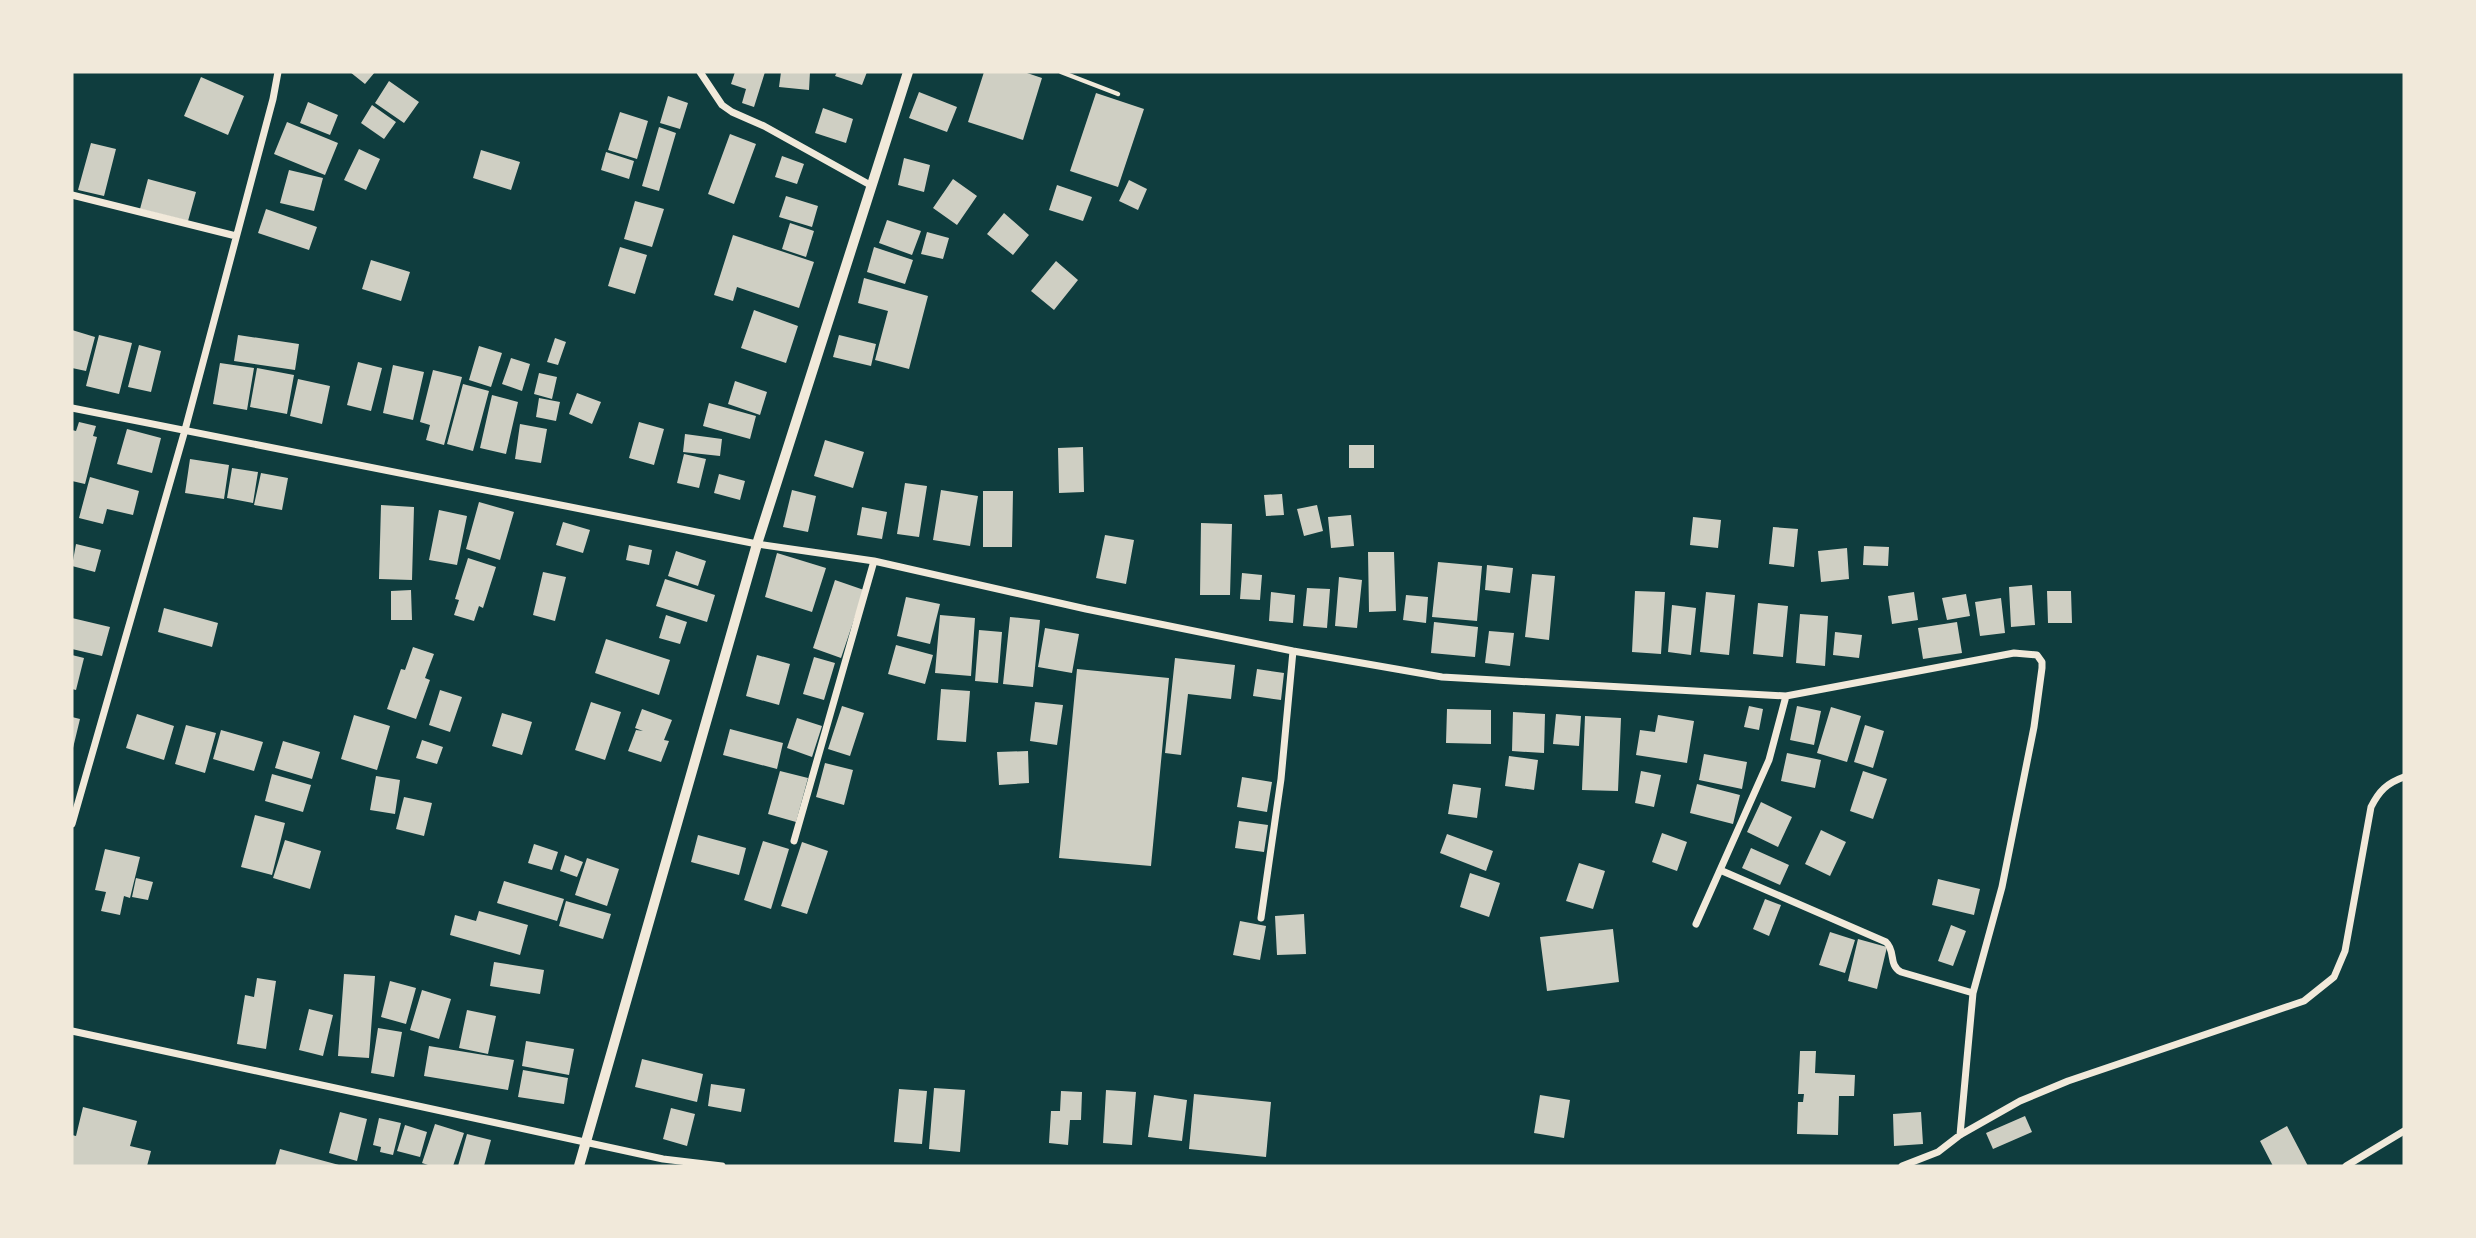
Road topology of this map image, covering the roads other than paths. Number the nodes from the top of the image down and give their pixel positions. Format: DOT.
graph roads {
  1 [pos="278,72"];
  2 [pos="700,72"];
  3 [pos="908,72"];
  4 [pos="1061,72"];
  5 [pos="1118,94"];
  6 [pos="872,186"];
  7 [pos="72,195"];
  8 [pos="236,236"];
  9 [pos="72,408"];
  10 [pos="185,430"];
  11 [pos="757,544"];
  12 [pos="874,561"];
  13 [pos="1293,651"];
  14 [pos="1786,696"];
  15 [pos="2404,777"];
  16 [pos="72,824"];
  17 [pos="794,841"];
  18 [pos="1720,870"];
  19 [pos="1261,918"];
  20 [pos="1696,924"];
  21 [pos="1972,993"];
  22 [pos="72,1031"];
  23 [pos="2404,1130"];
  24 [pos="1960,1135"];
  25 [pos="586,1142"];
  26 [pos="579,1166"];
  27 [pos="722,1166"];
  28 [pos="1902,1166"];
  29 [pos="2346,1166"];
  1 -- 8 [label="street"];
  2 -- 6 [label="street"];
  3 -- 6 [label="street"];
  4 -- 5 [label="lane"];
  6 -- 11 [label="street"];
  7 -- 8 [label="street"];
  8 -- 10 [label="street"];
  9 -- 10 [label="street"];
  10 -- 11 [label="street"];
  10 -- 16 [label="street"];
  11 -- 12 [label="street"];
  11 -- 25 [label="street"];
  12 -- 13 [label="street"];
  12 -- 17 [label="street"];
  13 -- 14 [label="street"];
  13 -- 19 [label="street"];
  14 -- 18 [label="street"];
  14 -- 21 [label="street"];
  15 -- 24 [label="street"];
  18 -- 20 [label="street"];
  18 -- 21 [label="street"];
  21 -- 24 [label="street"];
  22 -- 25 [label="street"];
  23 -- 29 [label="street"];
  24 -- 28 [label="street"];
  25 -- 26 [label="street"];
  25 -- 27 [label="street"];
}
